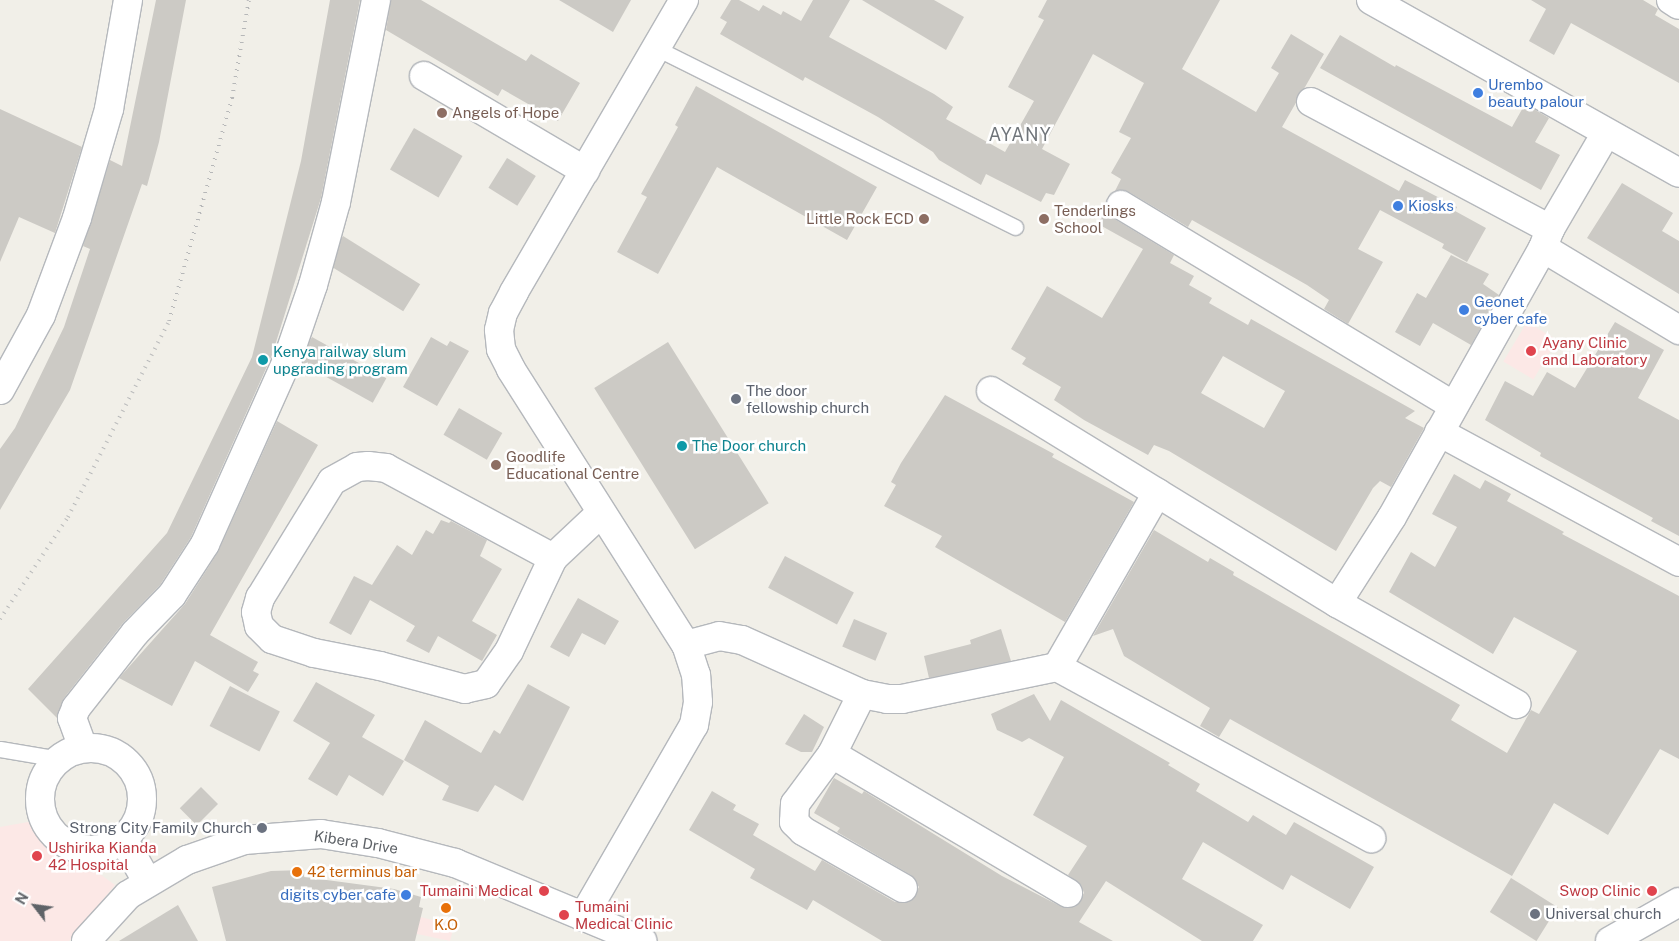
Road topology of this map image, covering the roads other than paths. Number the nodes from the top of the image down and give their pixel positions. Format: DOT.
graph roads {
  1 [pos="128,0"];
  2 [pos="376,0"];
  3 [pos="684,0"];
  4 [pos="1371,0"];
  5 [pos="1671,0"];
  6 [pos="1679,5"];
  7 [pos="658,48"];
  8 [pos="424,76"];
  9 [pos="1311,102"];
  10 [pos="1606,133"];
  11 [pos="585,171"];
  12 [pos="1679,173"];
  13 [pos="1120,205"];
  14 [pos="1015,227"];
  15 [pos="1547,238"];
  16 [pos="1679,330"];
  17 [pos="0,390"];
  18 [pos="991,390"];
  19 [pos="1453,405"];
  20 [pos="1439,432"];
  21 [pos="1157,493"];
  22 [pos="601,513"];
  23 [pos="552,558"];
  24 [pos="1679,562"];
  25 [pos="1337,603"];
  26 [pos="686,645"];
  27 [pos="1057,667"];
  28 [pos="862,694"];
  29 [pos="1516,704"];
  30 [pos="83,748"];
  31 [pos="0,749"];
  32 [pos="832,754"];
  33 [pos="59,758"];
  34 [pos="1371,838"];
  35 [pos="123,839"];
  36 [pos="147,881"];
  37 [pos="903,888"];
  38 [pos="1068,893"];
  39 [pos="1679,902"];
  40 [pos="583,917"];
  41 [pos="86,941"];
  42 [pos="642,941"];
  43 [pos="1610,941"];
  1 -- 17 [label="street"];
  2 -- 30 [label="street"];
  3 -- 7 [label="street"];
  4 -- 10 [label="street"];
  5 -- 6 [label="street"];
  7 -- 11 [label="street"];
  7 -- 14 [label="lane"];
  8 -- 11 [label="street"];
  9 -- 15 [label="street"];
  10 -- 12 [label="street"];
  10 -- 15 [label="street"];
  11 -- 22 [label="street"];
  13 -- 19 [label="street"];
  15 -- 16 [label="street"];
  15 -- 19 [label="street"];
  18 -- 21 [label="street"];
  19 -- 20 [label="street"];
  20 -- 24 [label="street"];
  20 -- 25 [label="street"];
  21 -- 25 [label="street"];
  21 -- 27 [label="street"];
  22 -- 23 [label="street"];
  22 -- 26 [label="street"];
  23 -- 23 [label="street"];
  25 -- 29 [label="street"];
  26 -- 28 [label="street"];
  26 -- 40 [label="street"];
  27 -- 28 [label="street"];
  27 -- 34 [label="street"];
  28 -- 32 [label="street"];
  30 -- 33 [label="street"];
  30 -- 35 [label="street"];
  31 -- 33 [label="lane"];
  32 -- 37 [label="street"];
  32 -- 38 [label="street"];
  33 -- 35 [label="street"];
  35 -- 36 [label="street"];
  36 -- 40 [label="street, Kibera Drive"];
  36 -- 41 [label="street, Kibera Drive"];
  39 -- 43 [label="street"];
  40 -- 42 [label="street, Kibera Drive"];
}
